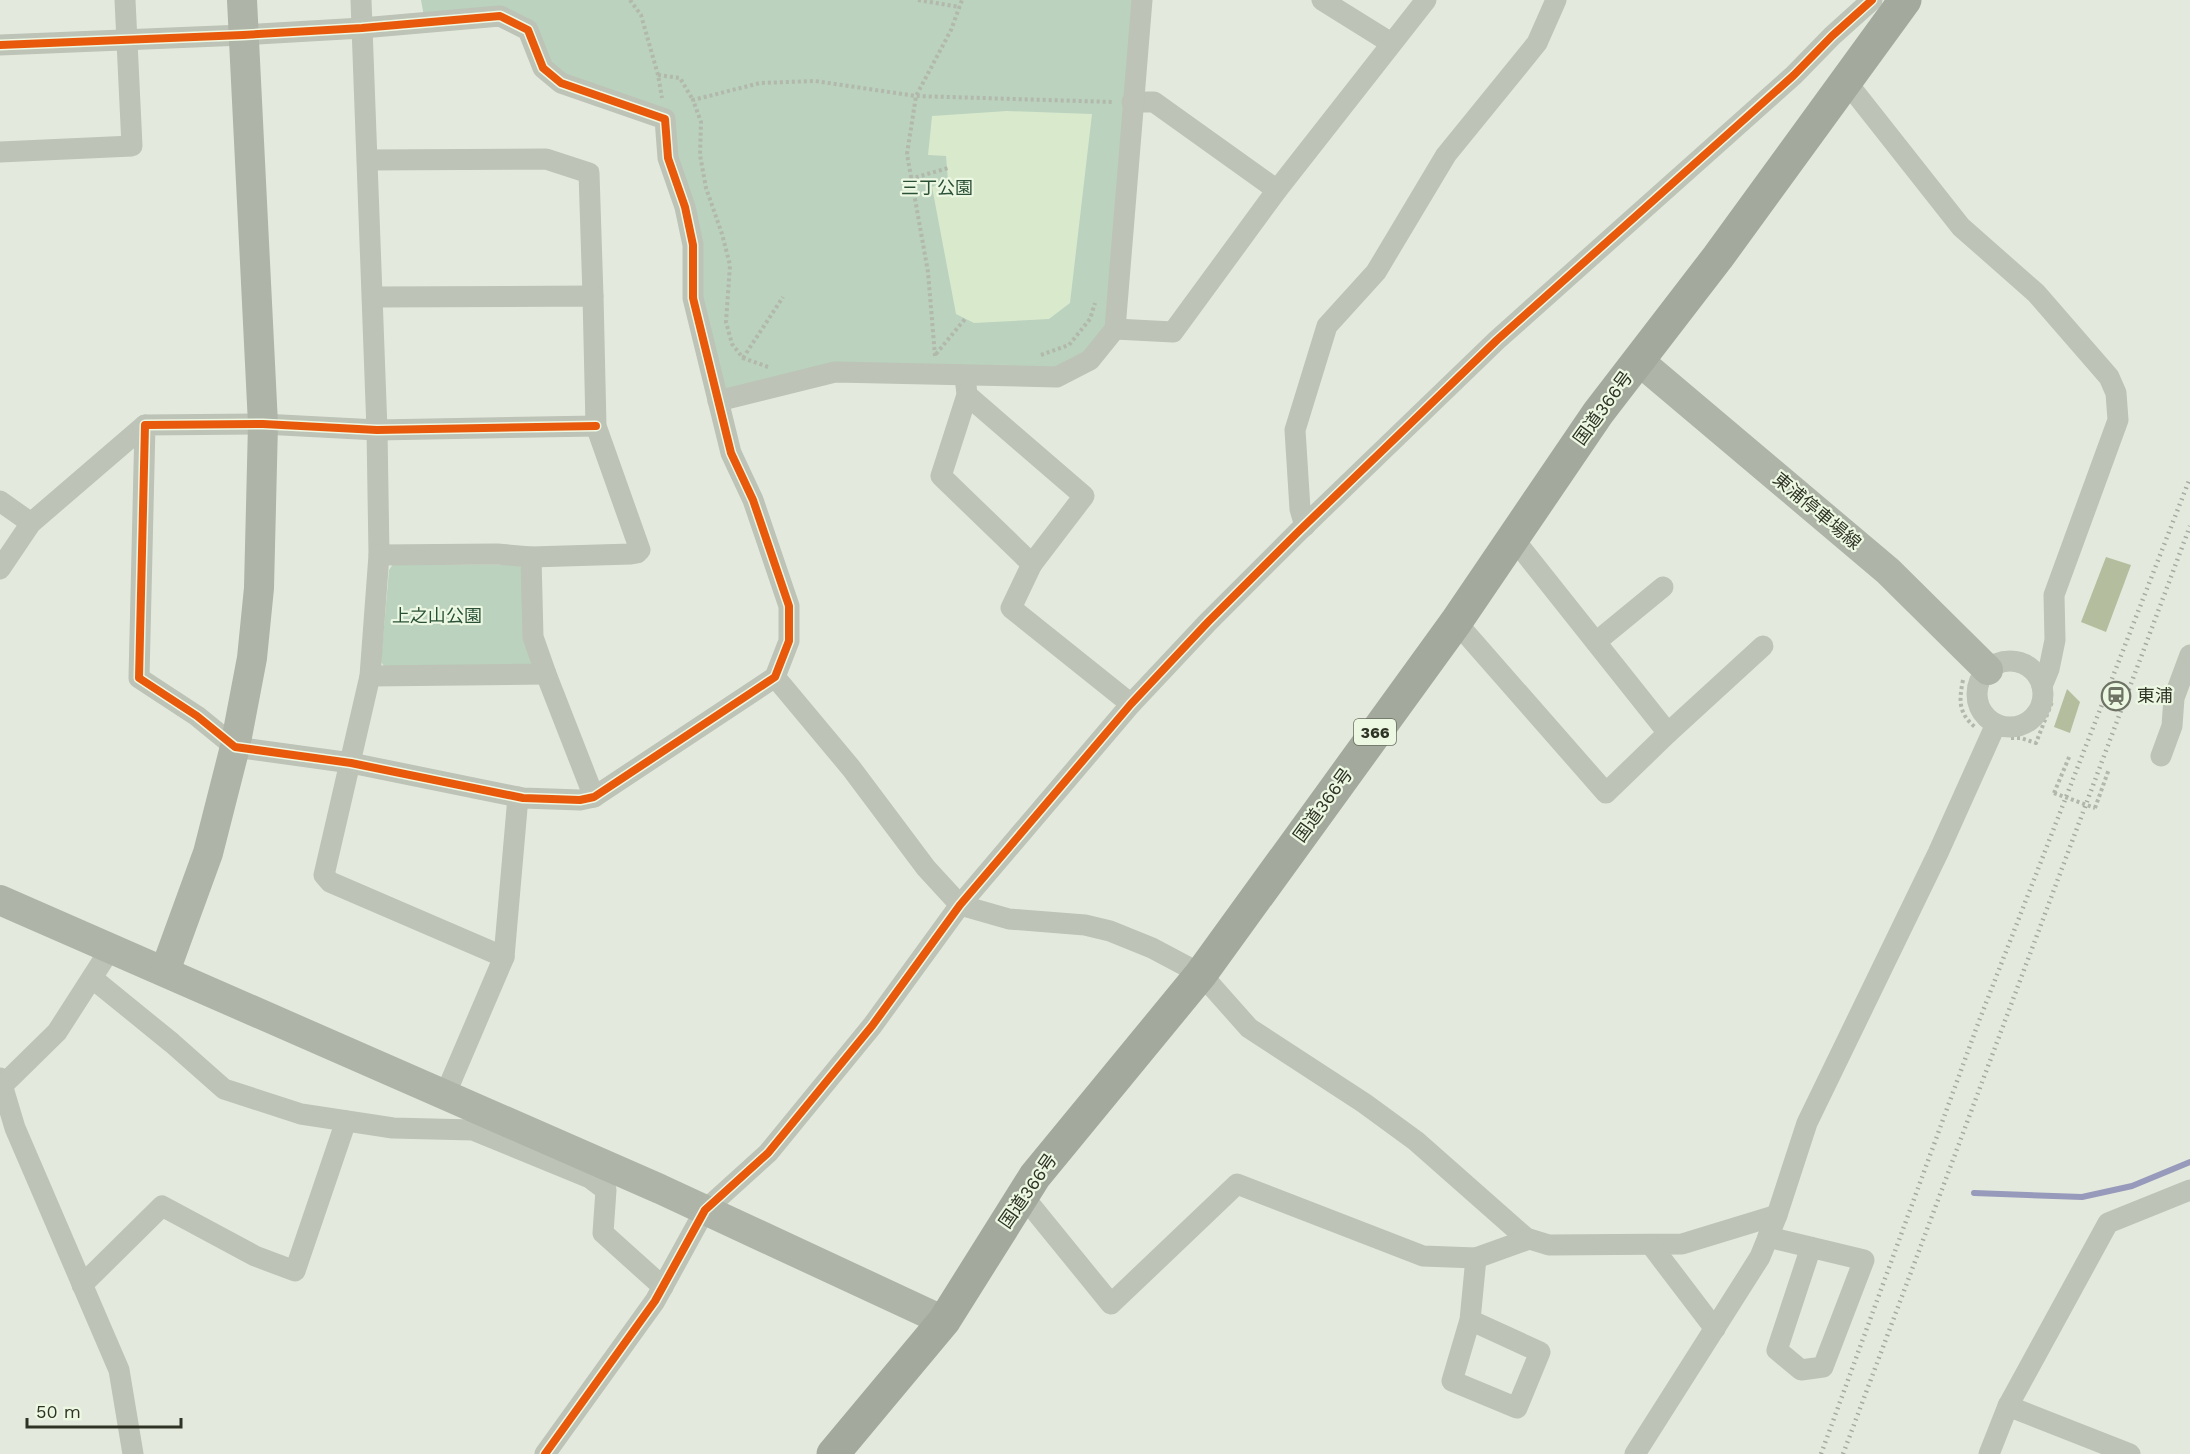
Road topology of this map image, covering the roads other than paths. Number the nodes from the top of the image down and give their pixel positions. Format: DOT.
graph roads {
  1 [pos="125,0"];
  2 [pos="242,0"];
  3 [pos="361,0"];
  4 [pos="1142,0"];
  5 [pos="1322,0"];
  6 [pos="1426,0"];
  7 [pos="1556,0"];
  8 [pos="1872,0"];
  9 [pos="1905,0"];
  10 [pos="362,28"];
  11 [pos="243,35"];
  12 [pos="128,40"];
  13 [pos="1391,43"];
  14 [pos="0,45"];
  15 [pos="1845,80"];
  16 [pos="1123,102"];
  17 [pos="0,152"];
  18 [pos="368,160"];
  19 [pos="1277,190"];
  20 [pos="593,296"];
  21 [pos="373,297"];
  22 [pos="1115,329"];
  23 [pos="1638,360"];
  24 [pos="966,386"];
  25 [pos="718,401"];
  26 [pos="263,424"];
  27 [pos="145,425"];
  28 [pos="596,426"];
  29 [pos="377,430"];
  30 [pos="0,501"];
  31 [pos="30,523"];
  32 [pos="1305,526"];
  33 [pos="1513,538"];
  34 [pos="379,555"];
  35 [pos="531,557"];
  36 [pos="1032,564"];
  37 [pos="0,569"];
  38 [pos="1663,587"];
  39 [pos="1456,622"];
  40 [pos="1596,642"];
  41 [pos="1763,646"];
  42 [pos="2190,655"];
  43 [pos="1988,670"];
  44 [pos="546,674"];
  45 [pos="370,676"];
  46 [pos="775,676"];
  47 [pos="2049,689"];
  48 [pos="1131,704"];
  49 [pos="1994,732"];
  50 [pos="1668,733"];
  51 [pos="236,747"];
  52 [pos="2161,756"];
  53 [pos="351,763"];
  54 [pos="518,797"];
  55 [pos="594,797"];
  56 [pos="0,900"];
  57 [pos="960,905"];
  58 [pos="111,948"];
  59 [pos="504,957"];
  60 [pos="165,971"];
  61 [pos="1201,974"];
  62 [pos="92,978"];
  63 [pos="1,1082"];
  64 [pos="445,1095"];
  65 [pos="346,1121"];
  66 [pos="2190,1190"];
  67 [pos="1023,1196"];
  68 [pos="705,1210"];
  69 [pos="1777,1215"];
  70 [pos="1768,1237"];
  71 [pos="1529,1239"];
  72 [pos="1652,1245"];
  73 [pos="1811,1247"];
  74 [pos="1476,1258"];
  75 [pos="82,1285"];
  76 [pos="663,1287"];
  77 [pos="1470,1320"];
  78 [pos="944,1321"];
  79 [pos="1715,1329"];
  80 [pos="2008,1406"];
  81 [pos="1640,1452"];
  82 [pos="133,1454"];
  83 [pos="545,1454"];
  84 [pos="833,1454"];
  85 [pos="1989,1454"];
  86 [pos="2130,1454"];
  1 -- 12 [label="street"];
  2 -- 11 [label="street"];
  3 -- 10 [label="street"];
  4 -- 16 [label="street"];
  5 -- 13 [label="street"];
  6 -- 13 [label="street"];
  7 -- 32 [label="street"];
  8 -- 32 [label="street"];
  9 -- 15 [label="highway, 国道366号 / 366"];
  10 -- 11 [label="street"];
  10 -- 18 [label="street"];
  10 -- 25 [label="street"];
  11 -- 12 [label="street"];
  11 -- 26 [label="street"];
  12 -- 14 [label="street"];
  12 -- 17 [label="street"];
  13 -- 19 [label="street"];
  15 -- 23 [label="highway, 国道366号 / 366"];
  15 -- 47 [label="street"];
  16 -- 19 [label="street"];
  16 -- 22 [label="street"];
  18 -- 20 [label="street"];
  18 -- 21 [label="street"];
  19 -- 22 [label="street"];
  20 -- 21 [label="street"];
  20 -- 28 [label="street"];
  21 -- 29 [label="street"];
  22 -- 24 [label="street"];
  23 -- 33 [label="highway, 国道366号 / 366"];
  23 -- 43 [label="street, 東浦停車場線"];
  24 -- 25 [label="street"];
  24 -- 36 [label="street"];
  24 -- 36 [label="street"];
  25 -- 46 [label="street"];
  26 -- 27 [label="street"];
  26 -- 29 [label="street"];
  26 -- 51 [label="street"];
  27 -- 31 [label="street"];
  27 -- 51 [label="street"];
  28 -- 29 [label="street"];
  28 -- 35 [label="street"];
  29 -- 34 [label="street"];
  30 -- 31 [label="street"];
  31 -- 37 [label="street"];
  32 -- 48 [label="street"];
  33 -- 39 [label="highway, 国道366号 / 366"];
  33 -- 40 [label="street"];
  34 -- 35 [label="street"];
  34 -- 45 [label="street"];
  35 -- 44 [label="street"];
  36 -- 48 [label="street"];
  38 -- 40 [label="street"];
  39 -- 50 [label="street"];
  39 -- 61 [label="highway, 国道366号 / 366"];
  40 -- 50 [label="street"];
  41 -- 50 [label="street"];
  42 -- 52 [label="street"];
  43 -- 47 [label="street"];
  43 -- 49 [label="street"];
  44 -- 45 [label="street"];
  44 -- 55 [label="street"];
  45 -- 53 [label="street"];
  46 -- 55 [label="street"];
  46 -- 57 [label="street"];
  47 -- 49 [label="street"];
  48 -- 57 [label="street"];
  49 -- 69 [label="street"];
  51 -- 53 [label="street"];
  51 -- 60 [label="street"];
  53 -- 54 [label="street"];
  53 -- 59 [label="street"];
  54 -- 55 [label="street"];
  54 -- 59 [label="street"];
  56 -- 58 [label="street"];
  57 -- 61 [label="street"];
  57 -- 68 [label="street"];
  58 -- 60 [label="street"];
  58 -- 62 [label="street"];
  59 -- 64 [label="street"];
  60 -- 64 [label="street"];
  61 -- 67 [label="highway, 国道366号 / 366"];
  61 -- 71 [label="street"];
  62 -- 63 [label="street"];
  62 -- 65 [label="street"];
  63 -- 75 [label="street"];
  64 -- 68 [label="street"];
  65 -- 75 [label="street"];
  65 -- 76 [label="street"];
  66 -- 80 [label="street"];
  67 -- 74 [label="street"];
  67 -- 78 [label="highway, 国道366号 / 366"];
  68 -- 76 [label="street"];
  68 -- 78 [label="street"];
  69 -- 70 [label="street"];
  69 -- 72 [label="street"];
  70 -- 73 [label="street"];
  70 -- 79 [label="street"];
  71 -- 72 [label="street"];
  71 -- 74 [label="street"];
  72 -- 79 [label="street"];
  73 -- 73 [label="street"];
  74 -- 77 [label="street"];
  75 -- 82 [label="street"];
  76 -- 83 [label="street"];
  77 -- 77 [label="street"];
  78 -- 84 [label="highway, 国道366号 / 366"];
  79 -- 81 [label="street"];
  80 -- 85 [label="street"];
  80 -- 86 [label="street"];
}
